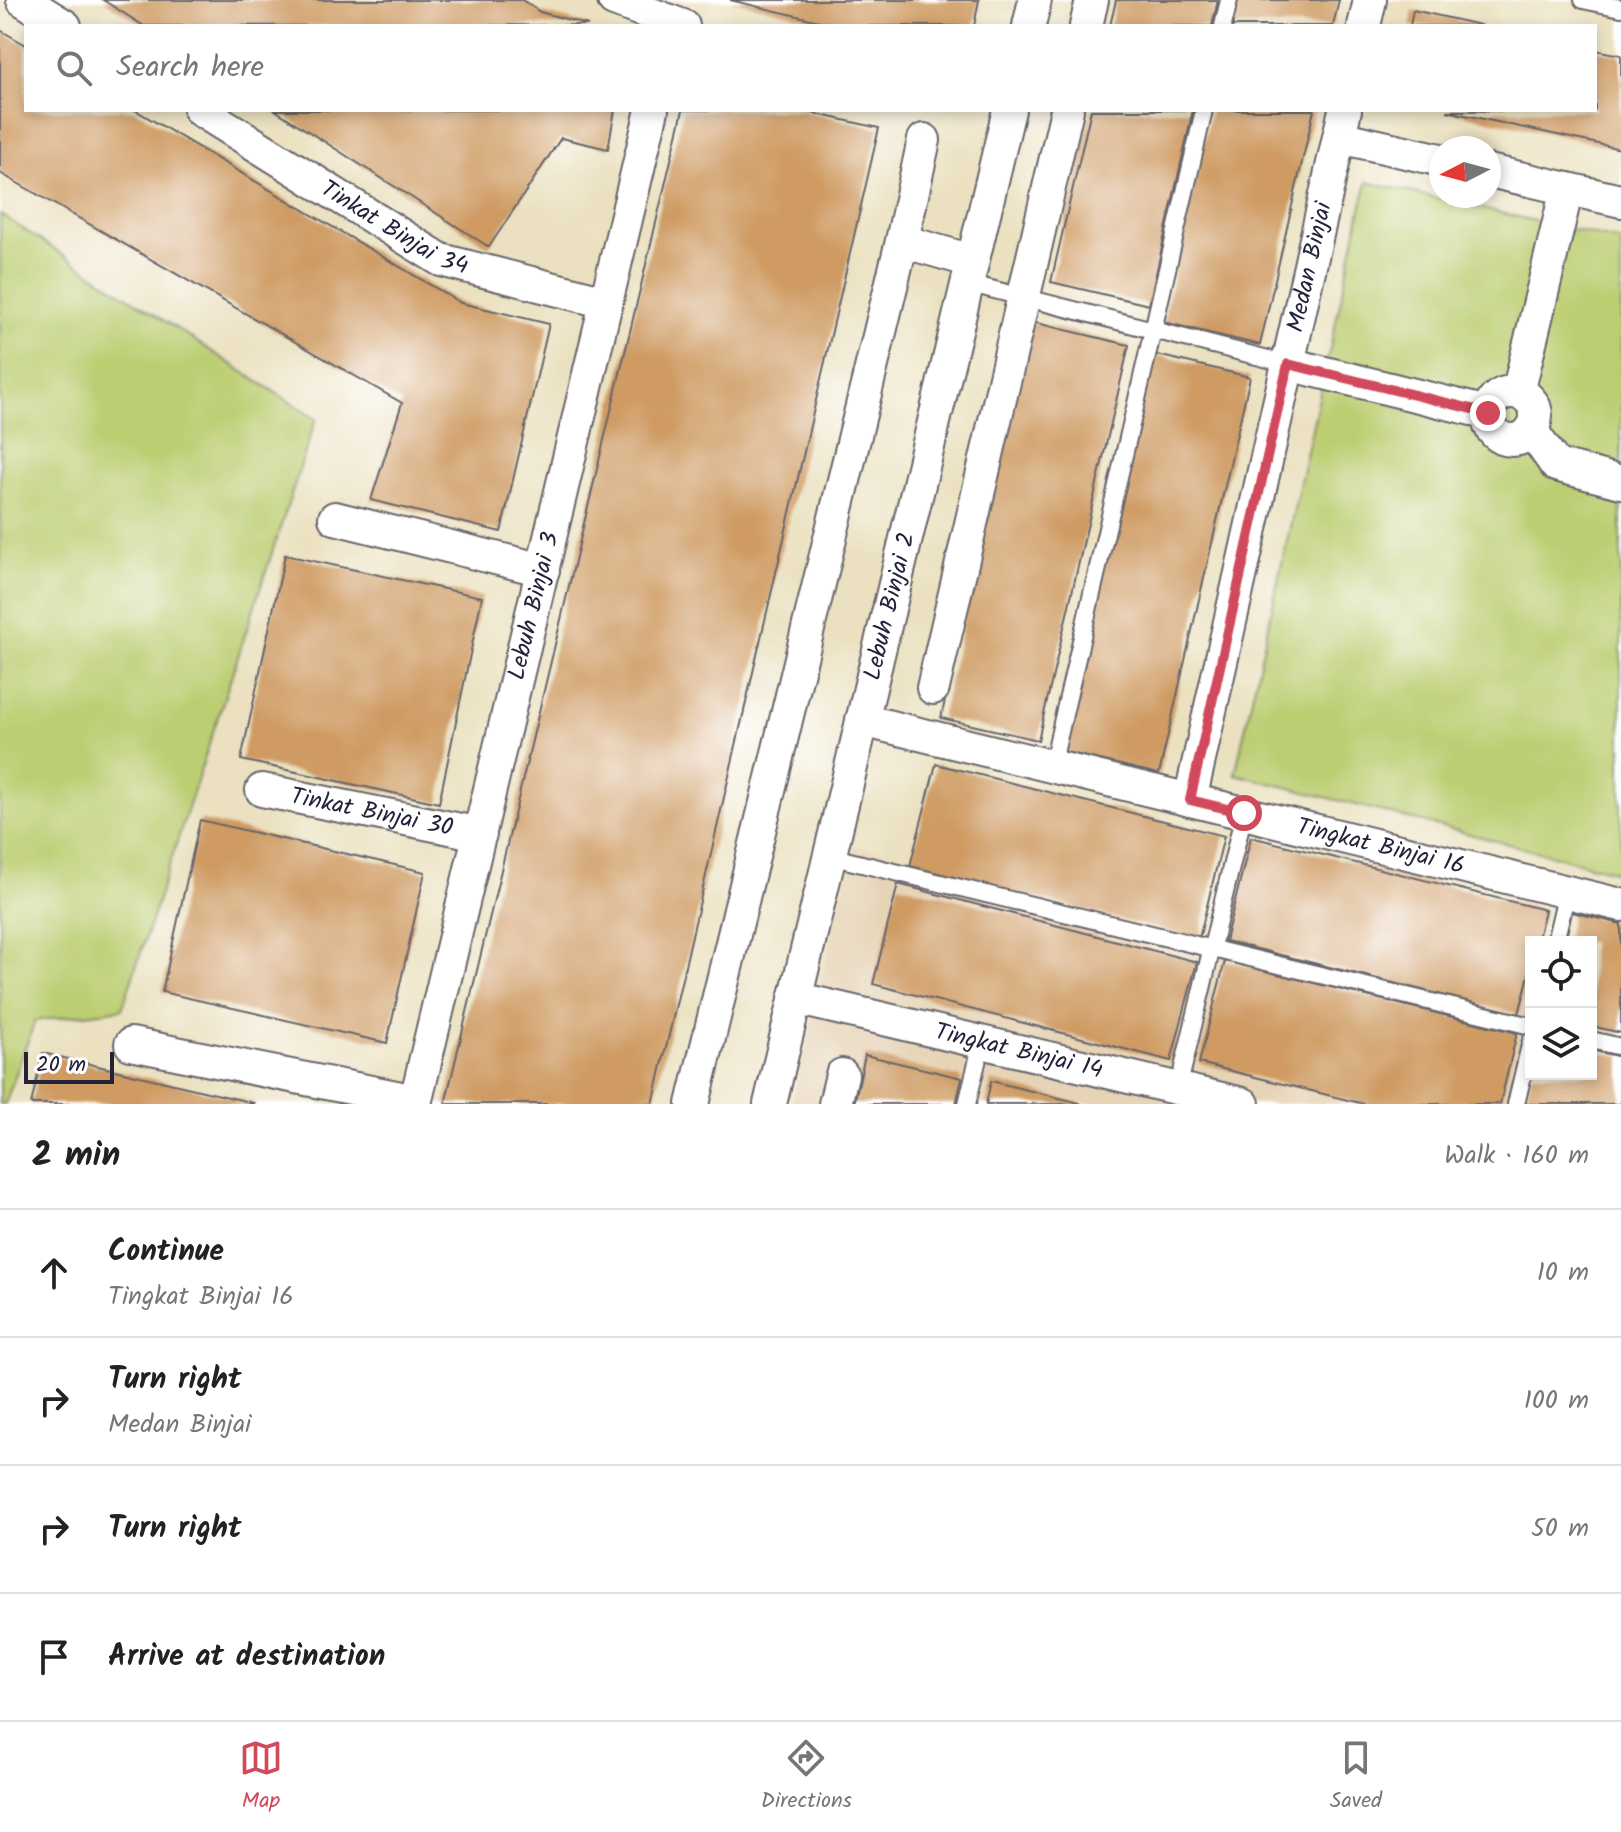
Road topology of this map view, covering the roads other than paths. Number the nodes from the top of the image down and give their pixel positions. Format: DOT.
graph roads {
  1 [pos="23,0"];
  2 [pos="614,0"];
  3 [pos="1035,0"];
  4 [pos="1092,0"];
  5 [pos="1229,0"];
  6 [pos="1370,0"];
  7 [pos="1583,0"];
  8 [pos="1621,8"];
  9 [pos="62,24"];
  10 [pos="674,24"];
  11 [pos="1029,24"];
  12 [pos="1086,24"];
  13 [pos="1223,24"];
  14 [pos="1364,24"];
  15 [pos="203,112"];
  16 [pos="652,112"];
  17 [pos="1009,112"];
  18 [pos="1067,112"];
  19 [pos="1204,112"];
  20 [pos="1342,124"];
  21 [pos="924,140"];
  22 [pos="1429,156"];
  23 [pos="1501,174"];
  24 [pos="1567,189"];
  25 [pos="1621,201"];
  26 [pos="902,241"];
  27 [pos="970,272"];
  28 [pos="1026,297"];
  29 [pos="606,302"];
  30 [pos="1154,330"];
  31 [pos="1288,364"];
  32 [pos="1518,393"];
  33 [pos="1488,413"];
  34 [pos="1531,430"];
  35 [pos="1621,482"];
  36 [pos="335,518"];
  37 [pos="543,570"];
  38 [pos="933,688"];
  39 [pos="862,720"];
  40 [pos="1052,766"];
  41 [pos="262,790"];
  42 [pos="1190,800"];
  43 [pos="1244,813"];
  44 [pos="480,834"];
  45 [pos="829,856"];
  46 [pos="1567,892"];
  47 [pos="1621,905"];
  48 [pos="1556,936"];
  49 [pos="1211,950"];
  50 [pos="795,998"];
  51 [pos="1525,1025"];
  52 [pos="1597,1041"];
  53 [pos="982,1042"];
  54 [pos="131,1044"];
  55 [pos="1621,1047"];
  56 [pos="1525,1066"];
  57 [pos="1178,1089"];
  58 [pos="1120,1090"];
  59 [pos="416,1103"];
  60 [pos="693,1104"];
  61 [pos="770,1104"];
  62 [pos="967,1104"];
  63 [pos="1243,1104"];
  64 [pos="1516,1104"];
  1 -- 9 [label="street"];
  2 -- 10 [label="street"];
  3 -- 11 [label="street"];
  4 -- 12 [label="street"];
  5 -- 13 [label="lane"];
  6 -- 14 [label="street"];
  7 -- 8 [label="lane"];
  15 -- 29 [label="street, Tinkat Binjai 34"];
  16 -- 29 [label="street, Lebuh Binjai 3"];
  17 -- 27 [label="street, Lebuh Binjai 2"];
  18 -- 28 [label="street"];
  19 -- 30 [label="lane"];
  20 -- 22 [label="street"];
  20 -- 31 [label="street, Medan Binjai"];
  21 -- 26 [label="street"];
  23 -- 24 [label="street"];
  24 -- 25 [label="street"];
  24 -- 32 [label="street"];
  26 -- 27 [label="street"];
  26 -- 60 [label="street"];
  27 -- 28 [label="lane"];
  27 -- 39 [label="street, Lebuh Binjai 2"];
  28 -- 30 [label="lane"];
  28 -- 38 [label="street"];
  29 -- 37 [label="street, Lebuh Binjai 3"];
  30 -- 31 [label="lane"];
  30 -- 40 [label="lane"];
  31 -- 33 [label="street"];
  31 -- 42 [label="street, Medan Binjai"];
  32 -- 33 [label="street"];
  32 -- 34 [label="street"];
  33 -- 34 [label="street"];
  34 -- 35 [label="street"];
  36 -- 37 [label="street"];
  37 -- 44 [label="street, Lebuh Binjai 3"];
  39 -- 40 [label="street, Tingkat Binjai 16"];
  39 -- 45 [label="street, Lebuh Binjai 2"];
  40 -- 42 [label="street, Tingkat Binjai 16"];
  41 -- 44 [label="street, Tinkat Binjai 30"];
  42 -- 43 [label="street, Tingkat Binjai 16"];
  43 -- 46 [label="street, Tingkat Binjai 16"];
  43 -- 49 [label="lane"];
  44 -- 59 [label="street, Lebuh Binjai 3"];
  45 -- 49 [label="lane"];
  45 -- 50 [label="street, Lebuh Binjai 2"];
  46 -- 47 [label="street, Tingkat Binjai 16"];
  46 -- 48 [label="lane"];
  49 -- 51 [label="lane"];
  49 -- 57 [label="lane"];
  50 -- 53 [label="street, Tingkat Binjai 14"];
  50 -- 61 [label="street, Lebuh Binjai 2"];
  52 -- 55 [label="lane"];
  53 -- 58 [label="street, Tingkat Binjai 14"];
  53 -- 62 [label="lane"];
  54 -- 59 [label="street"];
  56 -- 64 [label="lane"];
  57 -- 58 [label="street, Tingkat Binjai 14"];
  57 -- 63 [label="street, Tingkat Binjai 14"];
}
